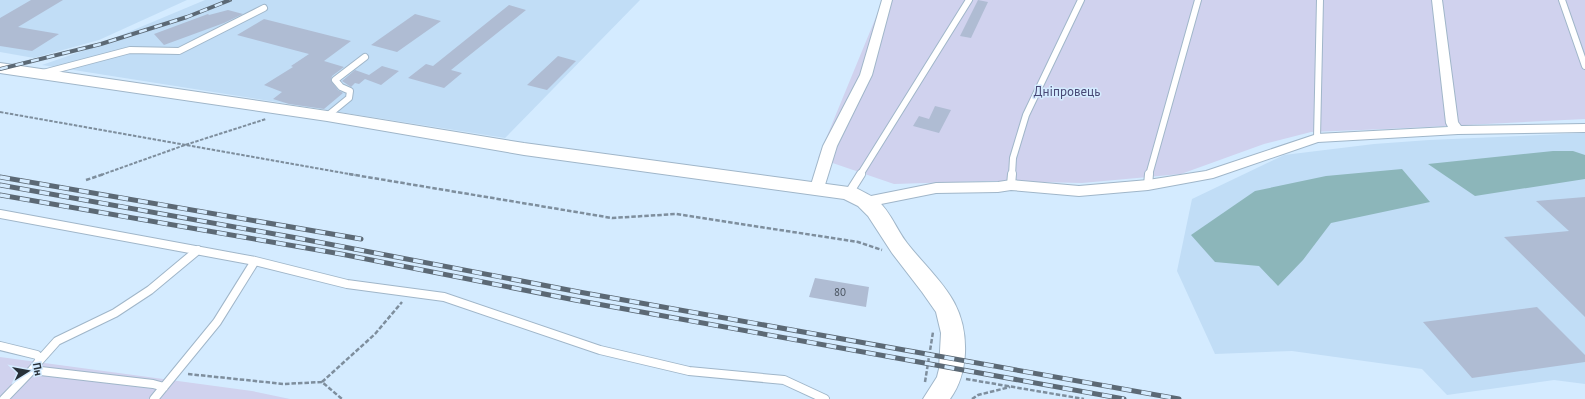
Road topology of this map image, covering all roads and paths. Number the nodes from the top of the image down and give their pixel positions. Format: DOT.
graph roads {
  1 [pos="887,0"];
  2 [pos="969,0"];
  3 [pos="1081,0"];
  4 [pos="1198,0"];
  5 [pos="1320,0"];
  6 [pos="1437,0"];
  7 [pos="1562,0"];
  8 [pos="264,8"];
  9 [pos="365,57"];
  10 [pos="1585,66"];
  11 [pos="0,68"];
  12 [pos="39,74"];
  13 [pos="292,111"];
  14 [pos="0,112"];
  15 [pos="327,116"];
  16 [pos="1585,128"];
  17 [pos="1458,130"];
  18 [pos="1316,138"];
  19 [pos="185,145"];
  20 [pos="86,180"];
  21 [pos="1011,185"];
  22 [pos="1148,185"];
  23 [pos="817,188"];
  24 [pos="858,198"];
  25 [pos="0,214"];
  26 [pos="198,250"];
  27 [pos="907,259"];
  28 [pos="255,261"];
  29 [pos="409,292"];
  30 [pos="933,331"];
  31 [pos="0,346"];
  32 [pos="40,360"];
  33 [pos="32,370"];
  34 [pos="175,373"];
  35 [pos="950,377"];
  36 [pos="322,382"];
  37 [pos="1012,386"];
  38 [pos="164,387"];
  39 [pos="930,392"];
  40 [pos="4,399"];
  41 [pos="154,399"];
  42 [pos="342,399"];
  43 [pos="825,399"];
  44 [pos="972,399"];
  45 [pos="1084,399"];
  1 -- 23 [label="street"];
  2 -- 24 [label="lane"];
  3 -- 21 [label="lane"];
  4 -- 22 [label="lane"];
  5 -- 18 [label="lane"];
  6 -- 17 [label="street"];
  7 -- 10 [label="lane"];
  8 -- 12 [label="lane"];
  9 -- 15 [label="lane"];
  11 -- 12 [label="street"];
  12 -- 13 [label="street"];
  13 -- 15 [label="street"];
  13 -- 19 [label="path"];
  14 -- 19 [label="path"];
  15 -- 23 [label="street"];
  16 -- 17 [label="street"];
  17 -- 18 [label="street"];
  18 -- 22 [label="street"];
  19 -- 20 [label="path"];
  19 -- 27 [label="path"];
  21 -- 22 [label="street"];
  21 -- 24 [label="street"];
  23 -- 24 [label="street"];
  24 -- 27 [label="street"];
  25 -- 26 [label="lane"];
  26 -- 28 [label="lane"];
  26 -- 32 [label="lane"];
  27 -- 35 [label="street"];
  28 -- 29 [label="lane"];
  28 -- 34 [label="lane"];
  29 -- 36 [label="path"];
  29 -- 43 [label="lane"];
  30 -- 39 [label="path"];
  31 -- 32 [label="lane"];
  32 -- 33 [label="lane"];
  33 -- 38 [label="lane"];
  33 -- 40 [label="lane"];
  34 -- 36 [label="path"];
  34 -- 38 [label="lane"];
  35 -- 37 [label="path"];
  35 -- 39 [label="street"];
  36 -- 42 [label="path"];
  37 -- 44 [label="path"];
  37 -- 45 [label="path"];
  38 -- 41 [label="lane"];
}
